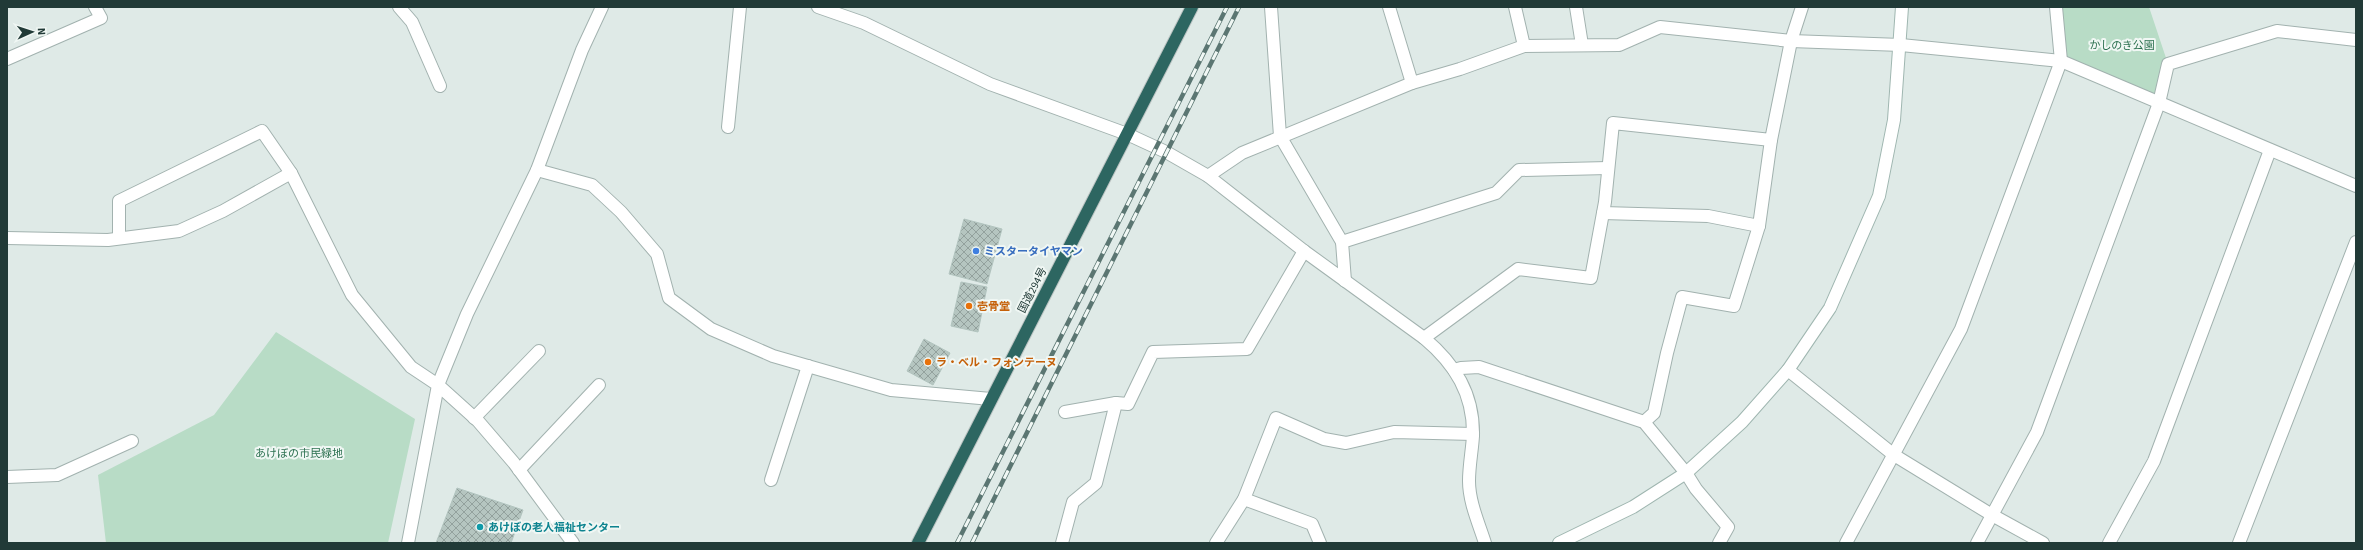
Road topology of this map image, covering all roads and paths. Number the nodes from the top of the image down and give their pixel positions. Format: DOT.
graph roads {
  1 [pos="95,7"];
  2 [pos="399,7"];
  3 [pos="602,7"];
  4 [pos="740,7"];
  5 [pos="818,7"];
  6 [pos="1192,7"];
  7 [pos="1271,7"];
  8 [pos="1389,7"];
  9 [pos="1515,7"];
  10 [pos="1576,7"];
  11 [pos="1802,7"];
  12 [pos="1902,7"];
  13 [pos="2056,7"];
  14 [pos="2356,40"];
  15 [pos="1791,42"];
  16 [pos="1582,45"];
  17 [pos="1901,45"];
  18 [pos="1524,46"];
  19 [pos="7,59"];
  20 [pos="2061,61"];
  21 [pos="1412,83"];
  22 [pos="440,86"];
  23 [pos="2159,103"];
  24 [pos="728,128"];
  25 [pos="1127,134"];
  26 [pos="1280,136"];
  27 [pos="1771,140"];
  28 [pos="2270,150"];
  29 [pos="1608,168"];
  30 [pos="537,170"];
  31 [pos="291,173"];
  32 [pos="1208,176"];
  33 [pos="2356,186"];
  34 [pos="1603,213"];
  35 [pos="1759,226"];
  36 [pos="7,238"];
  37 [pos="119,238"];
  38 [pos="1342,242"];
  39 [pos="2356,242"];
  40 [pos="1304,251"];
  41 [pos="1345,281"];
  42 [pos="1424,338"];
  43 [pos="539,351"];
  44 [pos="808,366"];
  45 [pos="1454,370"];
  46 [pos="1788,370"];
  47 [pos="438,385"];
  48 [pos="599,385"];
  49 [pos="991,399"];
  50 [pos="1116,403"];
  51 [pos="1065,412"];
  52 [pos="474,418"];
  53 [pos="1644,422"];
  54 [pos="1473,434"];
  55 [pos="132,441"];
  56 [pos="1894,455"];
  57 [pos="519,470"];
  58 [pos="1686,473"];
  59 [pos="7,477"];
  60 [pos="771,480"];
  61 [pos="1244,499"];
  62 [pos="1992,515"];
  63 [pos="408,543"];
  64 [pos="573,543"];
  65 [pos="918,543"];
  66 [pos="1062,543"];
  67 [pos="1216,543"];
  68 [pos="1320,543"];
  69 [pos="1485,543"];
  70 [pos="1559,543"];
  71 [pos="1719,543"];
  72 [pos="1846,543"];
  73 [pos="1977,543"];
  74 [pos="2043,543"];
  75 [pos="2109,543"];
  76 [pos="2239,543"];
  1 -- 19 [label="street"];
  2 -- 22 [label="street"];
  3 -- 30 [label="street"];
  4 -- 24 [label="street"];
  5 -- 25 [label="street"];
  6 -- 25 [label="highway, 国道294号"];
  7 -- 26 [label="street"];
  8 -- 21 [label="street"];
  9 -- 18 [label="street"];
  10 -- 16 [label="street"];
  11 -- 15 [label="street"];
  12 -- 17 [label="street"];
  13 -- 20 [label="street"];
  14 -- 23 [label="street"];
  15 -- 16 [label="street"];
  15 -- 17 [label="street"];
  15 -- 27 [label="street"];
  16 -- 18 [label="street"];
  17 -- 20 [label="street"];
  17 -- 46 [label="street"];
  18 -- 21 [label="street"];
  20 -- 23 [label="street"];
  20 -- 56 [label="street"];
  21 -- 26 [label="street"];
  23 -- 28 [label="street"];
  23 -- 62 [label="street"];
  25 -- 32 [label="street"];
  25 -- 49 [label="highway, 国道294号"];
  26 -- 32 [label="street"];
  26 -- 38 [label="street"];
  27 -- 29 [label="street"];
  27 -- 35 [label="street"];
  28 -- 33 [label="street"];
  28 -- 75 [label="street"];
  29 -- 34 [label="street"];
  29 -- 38 [label="street"];
  30 -- 44 [label="street"];
  30 -- 47 [label="street"];
  31 -- 37 [label="street"];
  31 -- 37 [label="street"];
  31 -- 47 [label="street"];
  32 -- 40 [label="street"];
  34 -- 35 [label="street"];
  34 -- 42 [label="street"];
  35 -- 53 [label="street"];
  36 -- 37 [label="street"];
  38 -- 41 [label="street"];
  39 -- 76 [label="street"];
  40 -- 41 [label="street"];
  40 -- 50 [label="street"];
  41 -- 42 [label="street"];
  42 -- 45 [label="street"];
  43 -- 52 [label="street"];
  44 -- 49 [label="street"];
  44 -- 60 [label="street"];
  45 -- 53 [label="street"];
  45 -- 54 [label="street"];
  46 -- 56 [label="street"];
  46 -- 58 [label="street"];
  47 -- 52 [label="street"];
  47 -- 63 [label="street"];
  48 -- 57 [label="street"];
  49 -- 65 [label="highway, 国道294号"];
  50 -- 51 [label="street"];
  50 -- 66 [label="street"];
  52 -- 57 [label="street"];
  53 -- 58 [label="street"];
  54 -- 61 [label="street"];
  54 -- 69 [label="street"];
  55 -- 59 [label="street"];
  56 -- 62 [label="street"];
  56 -- 72 [label="street"];
  57 -- 64 [label="street"];
  58 -- 70 [label="street"];
  58 -- 71 [label="street"];
  61 -- 67 [label="street"];
  61 -- 68 [label="street"];
  62 -- 73 [label="street"];
  62 -- 74 [label="street"];
}
